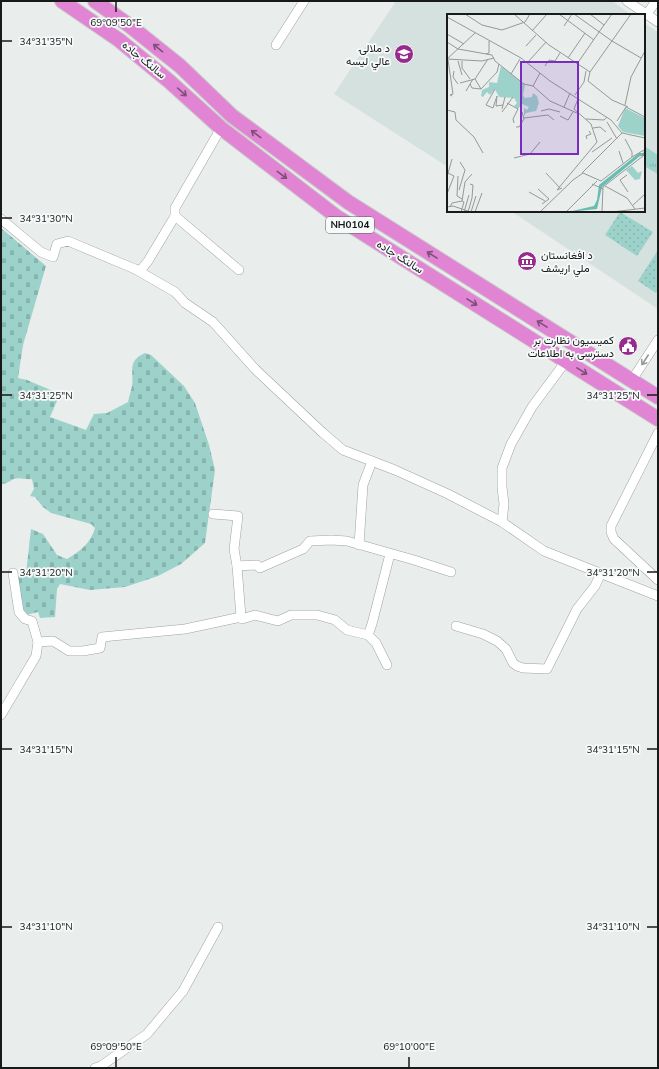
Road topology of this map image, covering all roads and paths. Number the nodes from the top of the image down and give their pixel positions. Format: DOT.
graph roads {
  1 [pos="62,1"];
  2 [pos="95,1"];
  3 [pos="304,1"];
  4 [pos="626,1"];
  5 [pos="656,1"];
  6 [pos="647,14"];
  7 [pos="658,22"];
  8 [pos="276,45"];
  9 [pos="222,128"];
  10 [pos="175,216"];
  11 [pos="1,219"];
  12 [pos="135,269"];
  13 [pos="239,270"];
  14 [pos="457,270"];
  15 [pos="448,286"];
  16 [pos="658,340"];
  17 [pos="566,361"];
  18 [pos="632,380"];
  19 [pos="658,397"];
  20 [pos="658,419"];
  21 [pos="658,433"];
  22 [pos="372,461"];
  23 [pos="213,514"];
  24 [pos="502,522"];
  25 [pos="359,545"];
  26 [pos="390,554"];
  27 [pos="237,566"];
  28 [pos="451,572"];
  29 [pos="13,573"];
  30 [pos="601,573"];
  31 [pos="658,580"];
  32 [pos="658,596"];
  33 [pos="241,617"];
  34 [pos="456,626"];
  35 [pos="368,635"];
  36 [pos="38,642"];
  37 [pos="387,665"];
  38 [pos="1,715"];
  39 [pos="218,927"];
  40 [pos="95,1068"];
  1 -- 9 [label="highway, سالنگ جاده / NH0104, one-way"];
  14 -- 2 [label="highway, سالنگ جاده / NH0104, one-way"];
  3 -- 8 [label="street"];
  4 -- 6 [label="street"];
  5 -- 6 [label="street"];
  6 -- 7 [label="street"];
  9 -- 10 [label="street"];
  9 -- 15 [label="highway, سالنگ جاده / NH0104, one-way"];
  10 -- 12 [label="street"];
  10 -- 13 [label="street"];
  11 -- 12 [label="street"];
  12 -- 22 [label="street"];
  14 -- 15 [label="highway"];
  18 -- 14 [label="highway, سالنگ جاده / NH0104, one-way"];
  15 -- 17 [label="highway, سالنگ جاده / NH0104, one-way"];
  16 -- 18 [label="street, one-way"];
  17 -- 20 [label="highway, سالنگ جاده / NH0104, one-way"];
  17 -- 24 [label="street"];
  18 -- 19 [label="highway, سالنگ جاده / NH0104"];
  21 -- 31 [label="street"];
  22 -- 24 [label="street"];
  22 -- 25 [label="street"];
  23 -- 27 [label="street"];
  24 -- 30 [label="street"];
  25 -- 26 [label="street"];
  25 -- 27 [label="street"];
  26 -- 28 [label="street"];
  26 -- 35 [label="street"];
  27 -- 33 [label="street"];
  29 -- 36 [label="street"];
  30 -- 32 [label="street"];
  30 -- 34 [label="street"];
  33 -- 35 [label="street"];
  33 -- 36 [label="street"];
  35 -- 37 [label="street"];
  36 -- 38 [label="street"];
  39 -- 40 [label="street"];
}
